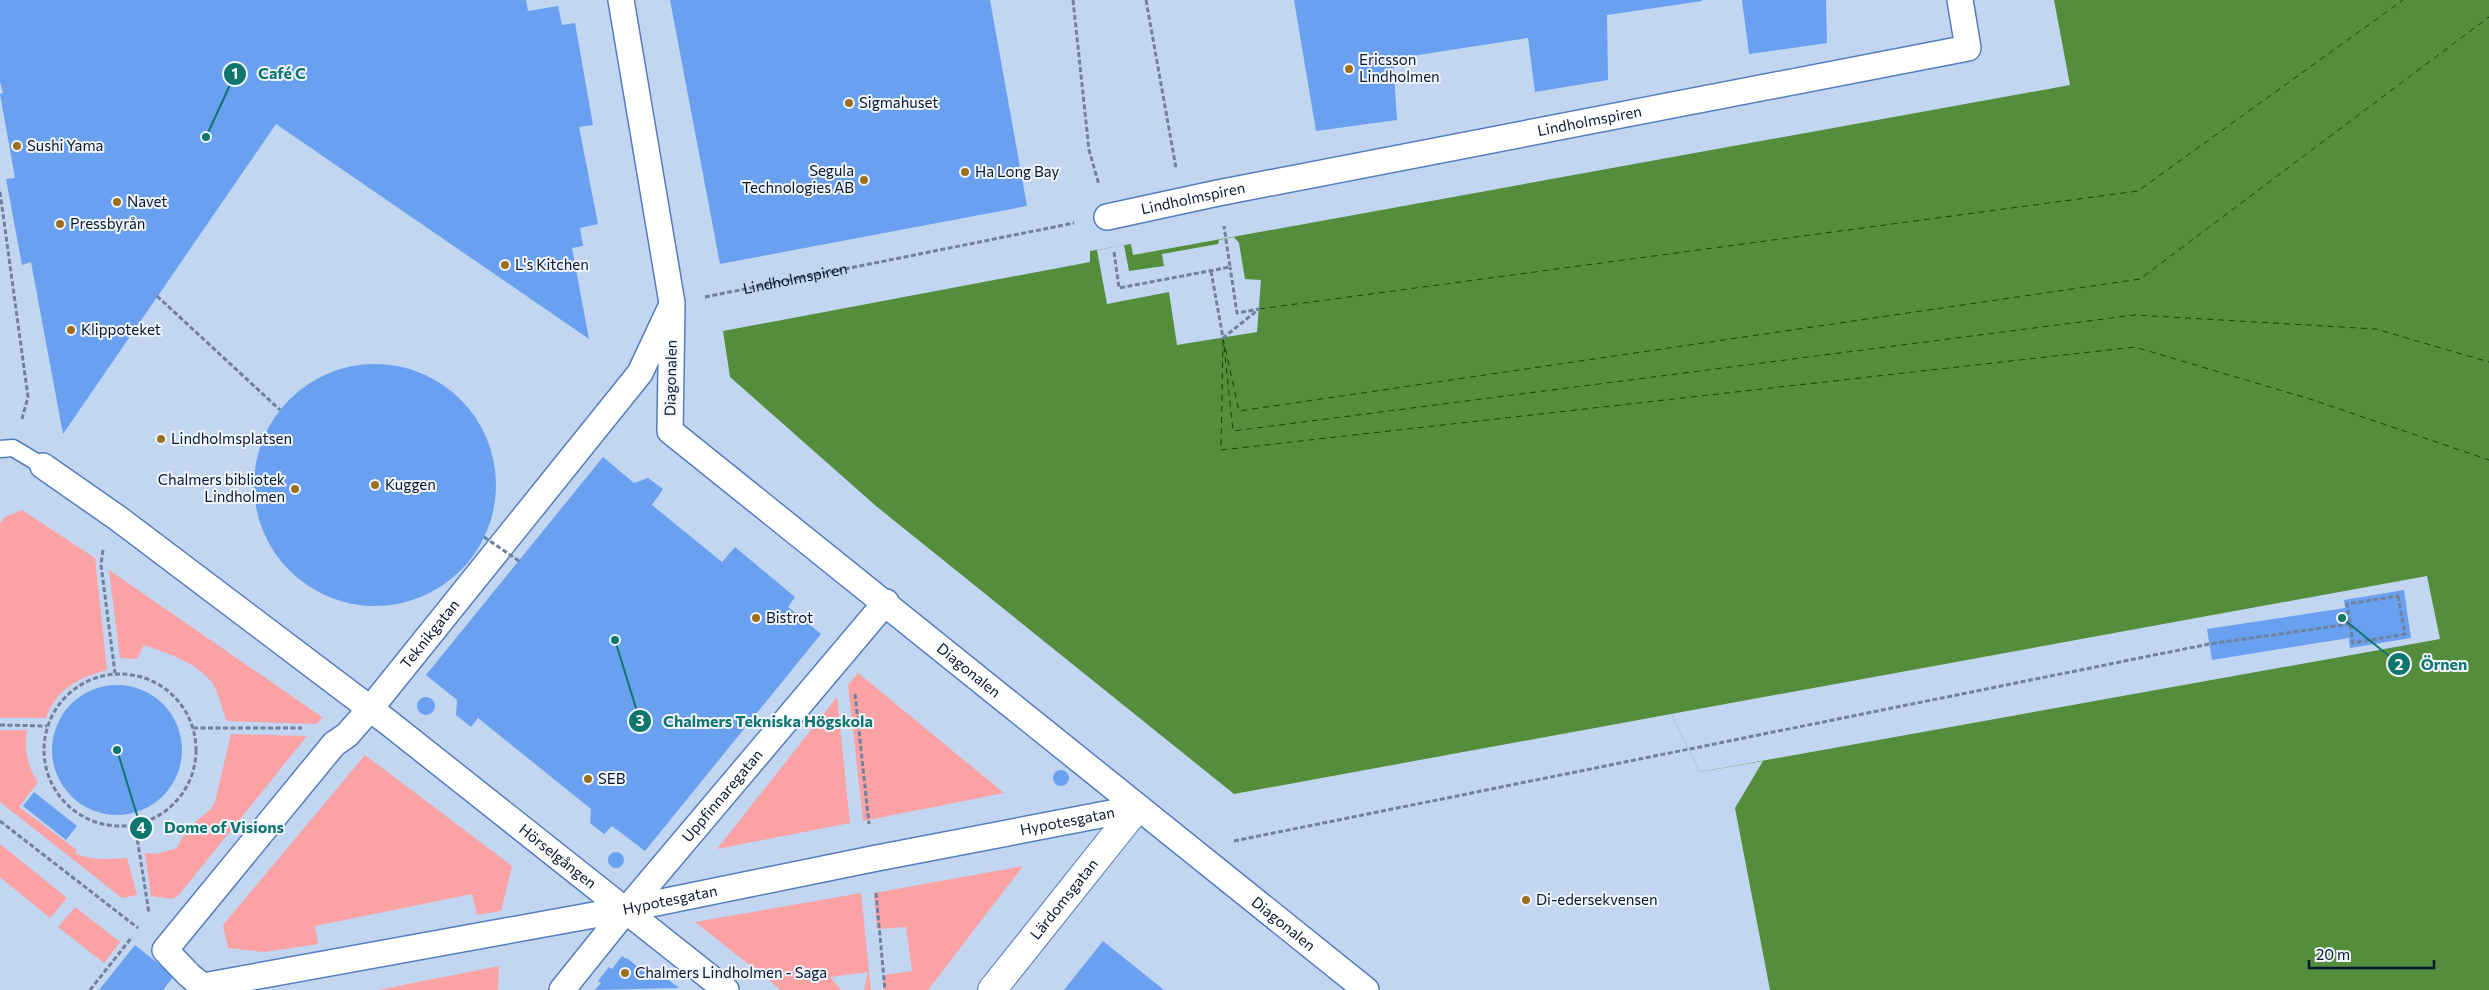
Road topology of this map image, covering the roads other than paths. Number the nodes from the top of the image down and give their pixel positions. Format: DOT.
graph roads {
  1 [pos="621,0"];
  2 [pos="1960,0"];
  3 [pos="1108,217"];
  4 [pos="672,303"];
  5 [pos="6,448"];
  6 [pos="43,466"];
  7 [pos="886,602"];
  8 [pos="380,716"];
  9 [pos="1137,808"];
  10 [pos="627,909"];
  11 [pos="205,988"];
  12 [pos="562,990"];
  13 [pos="726,990"];
  14 [pos="992,990"];
  15 [pos="1366,990"];
  1 -- 4 [label="street"];
  2 -- 3 [label="street, Lindholmspiren"];
  4 -- 7 [label="street, Diagonalen"];
  4 -- 8 [label="street, Teknikgatan"];
  5 -- 6 [label="lane"];
  6 -- 8 [label="street"];
  7 -- 9 [label="street, Diagonalen"];
  7 -- 10 [label="street, Uppfinnaregatan"];
  8 -- 10 [label="street, Hörselgången"];
  8 -- 11 [label="street, Teknikgatan"];
  9 -- 10 [label="street, Hypotesgatan"];
  9 -- 14 [label="street, Lärdomsgatan"];
  9 -- 15 [label="street, Diagonalen"];
  10 -- 11 [label="street, Hypotesgatan"];
  10 -- 12 [label="street, Uppfinnaregatan"];
  10 -- 13 [label="street, Hörselgången"];
}
